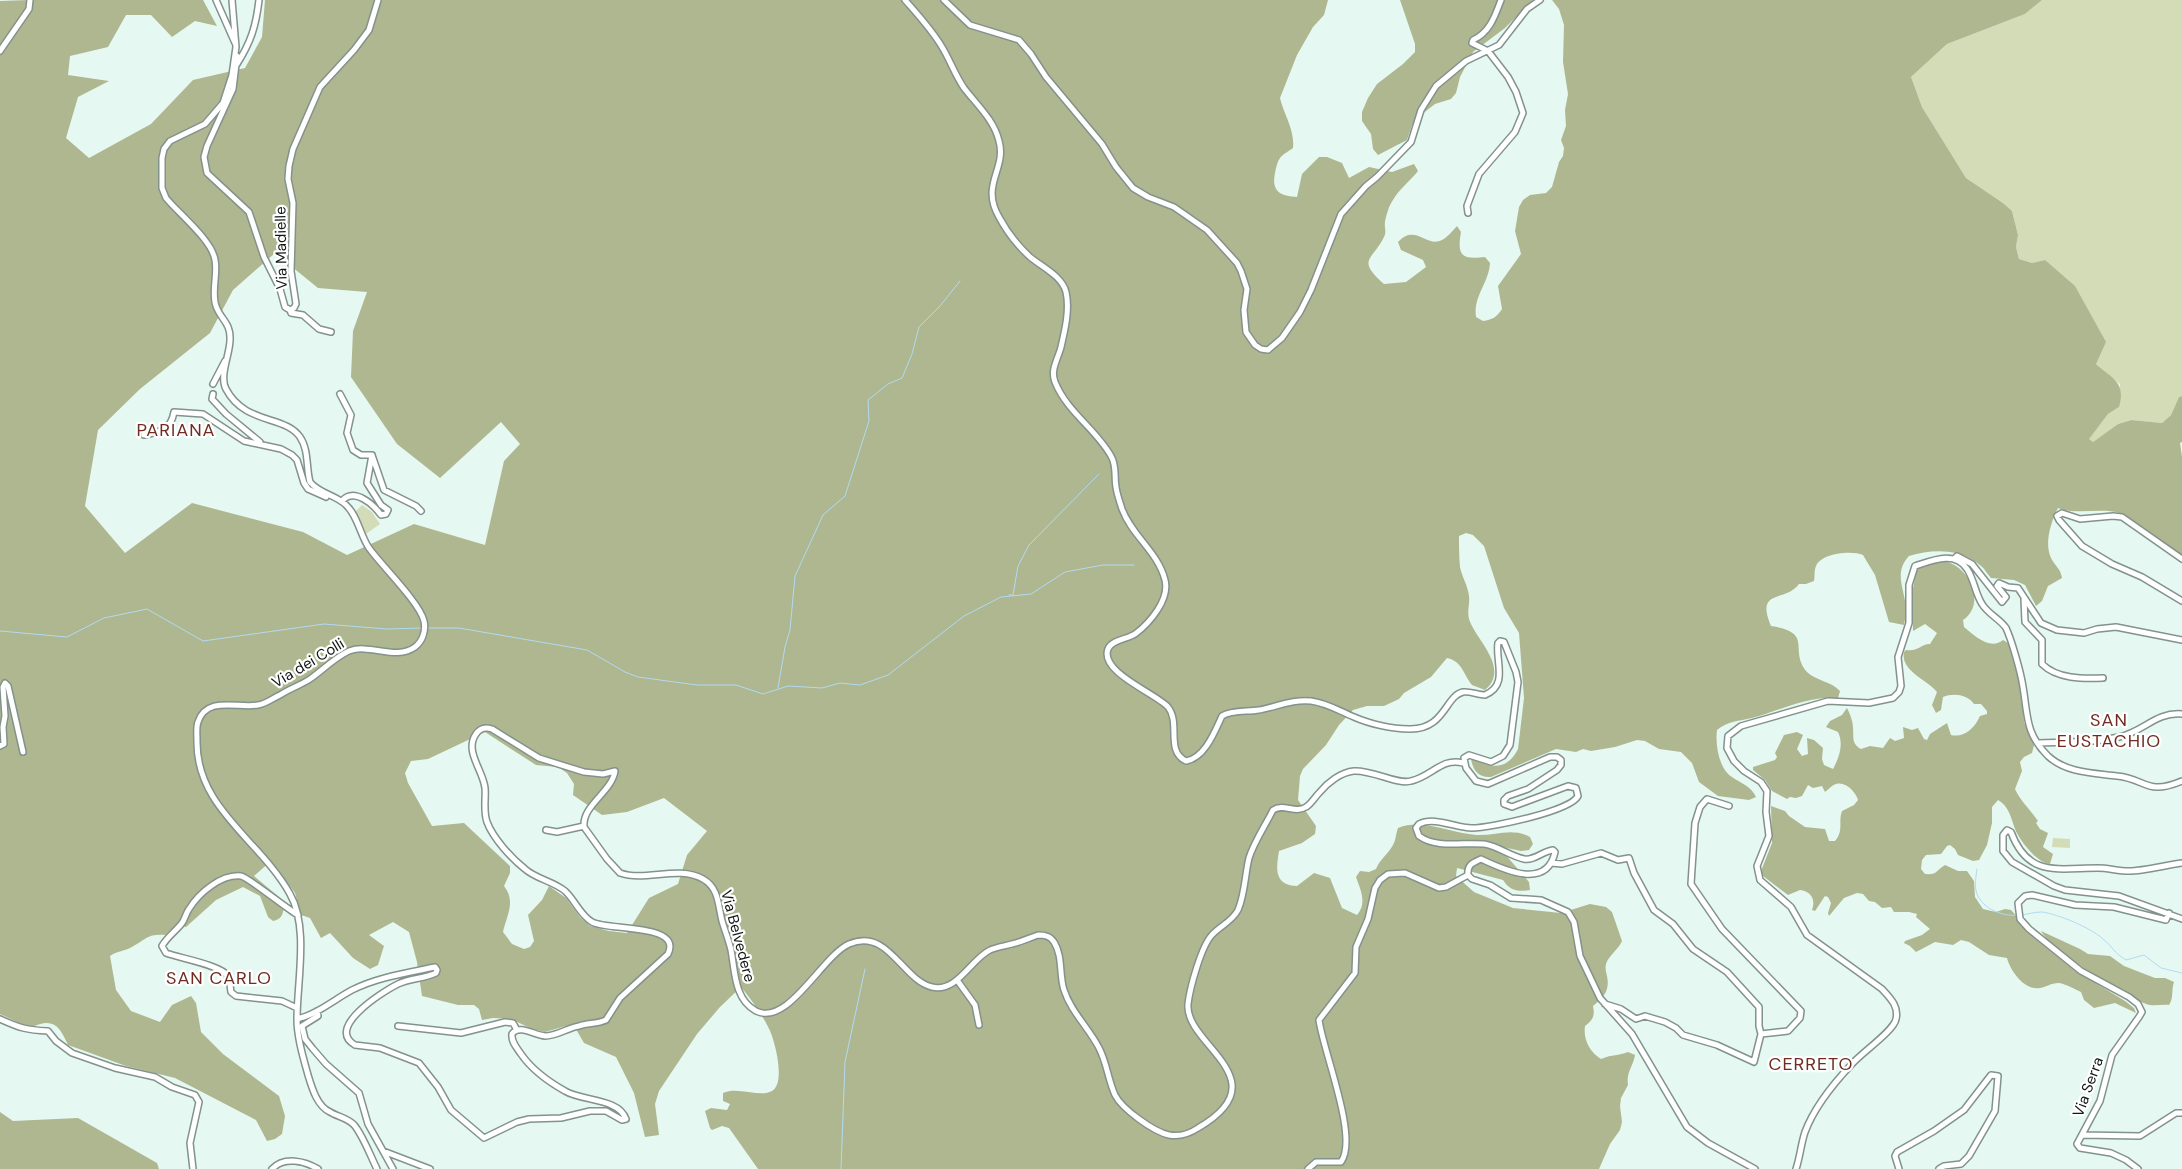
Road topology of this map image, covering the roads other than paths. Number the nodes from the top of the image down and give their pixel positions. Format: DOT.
graph roads {
  1 [pos="30,0"];
  2 [pos="216,0"];
  3 [pos="232,0"];
  4 [pos="259,0"];
  5 [pos="378,0"];
  6 [pos="905,0"];
  7 [pos="944,0"];
  8 [pos="1501,0"];
  9 [pos="1540,0"];
  10 [pos="236,47"];
  11 [pos="0,51"];
  12 [pos="1488,51"];
  13 [pos="237,65"];
  14 [pos="1468,213"];
  15 [pos="290,310"];
  16 [pos="331,332"];
  17 [pos="229,357"];
  18 [pos="213,384"];
  19 [pos="213,394"];
  20 [pos="340,394"];
  21 [pos="144,435"];
  22 [pos="262,444"];
  23 [pos="372,455"];
  24 [pos="344,503"];
  25 [pos="420,511"];
  26 [pos="1954,559"];
  27 [pos="2182,559"];
  28 [pos="2024,596"];
  29 [pos="2182,601"];
  30 [pos="2182,640"];
  31 [pos="2103,678"];
  32 [pos="2182,714"];
  33 [pos="2038,743"];
  34 [pos="0,746"];
  35 [pos="23,752"];
  36 [pos="1463,763"];
  37 [pos="2182,781"];
  38 [pos="1728,806"];
  39 [pos="584,826"];
  40 [pos="546,830"];
  41 [pos="1551,863"];
  42 [pos="2182,863"];
  43 [pos="1468,875"];
  44 [pos="2169,913"];
  45 [pos="298,916"];
  46 [pos="2182,919"];
  47 [pos="957,980"];
  48 [pos="1605,1004"];
  49 [pos="297,1008"];
  50 [pos="317,1010"];
  51 [pos="0,1019"];
  52 [pos="297,1019"];
  53 [pos="398,1026"];
  54 [pos="979,1026"];
  55 [pos="517,1030"];
  56 [pos="1761,1034"];
  57 [pos="2182,1113"];
  58 [pos="2082,1135"];
  59 [pos="383,1151"];
  60 [pos="1797,1166"];
  61 [pos="193,1169"];
  62 [pos="272,1169"];
  63 [pos="318,1169"];
  64 [pos="377,1169"];
  65 [pos="393,1169"];
  66 [pos="430,1169"];
  67 [pos="1308,1169"];
  68 [pos="1755,1169"];
  69 [pos="1802,1169"];
  70 [pos="1899,1169"];
  71 [pos="1939,1169"];
  72 [pos="2138,1169"];
  1 -- 11 [label="street"];
  2 -- 10 [label="street"];
  3 -- 10 [label="street"];
  4 -- 13 [label="street"];
  5 -- 15 [label="street, Via Madielle"];
  6 -- 36 [label="street"];
  7 -- 12 [label="street"];
  8 -- 12 [label="street"];
  9 -- 12 [label="street"];
  10 -- 13 [label="street, Via Madielle"];
  10 -- 17 [label="street"];
  12 -- 14 [label="street"];
  13 -- 15 [label="street, Via Madielle"];
  15 -- 16 [label="street"];
  17 -- 18 [label="street"];
  17 -- 24 [label="street"];
  19 -- 22 [label="street"];
  20 -- 23 [label="street"];
  21 -- 22 [label="street"];
  22 -- 24 [label="street"];
  23 -- 24 [label="street"];
  23 -- 25 [label="street"];
  24 -- 45 [label="street, Via dei Colli"];
  26 -- 28 [label="street"];
  26 -- 33 [label="street"];
  26 -- 60 [label="street"];
  27 -- 29 [label="street"];
  28 -- 30 [label="street"];
  28 -- 31 [label="street"];
  32 -- 33 [label="street"];
  33 -- 37 [label="street"];
  34 -- 35 [label="street"];
  36 -- 41 [label="street"];
  36 -- 47 [label="street, Via Belvedere"];
  38 -- 56 [label="street"];
  39 -- 40 [label="street"];
  39 -- 47 [label="street, Via Belvedere"];
  39 -- 55 [label="street"];
  41 -- 43 [label="street"];
  41 -- 56 [label="street"];
  42 -- 44 [label="street"];
  43 -- 48 [label="street"];
  43 -- 67 [label="street"];
  44 -- 46 [label="street"];
  44 -- 58 [label="street, Via Serra"];
  45 -- 49 [label="street, Via dei Colli"];
  45 -- 49 [label="street"];
  47 -- 54 [label="street"];
  48 -- 56 [label="street"];
  48 -- 68 [label="street"];
  49 -- 52 [label="street, Via dei Colli"];
  50 -- 52 [label="street"];
  50 -- 55 [label="street"];
  50 -- 59 [label="street"];
  51 -- 61 [label="street"];
  52 -- 64 [label="street, Via dei Colli"];
  53 -- 55 [label="street"];
  57 -- 58 [label="street"];
  58 -- 72 [label="street, Via Serra"];
  59 -- 65 [label="street"];
  59 -- 66 [label="street"];
  60 -- 69 [label="street"];
  62 -- 63 [label="street"];
  70 -- 71 [label="street"];
}
